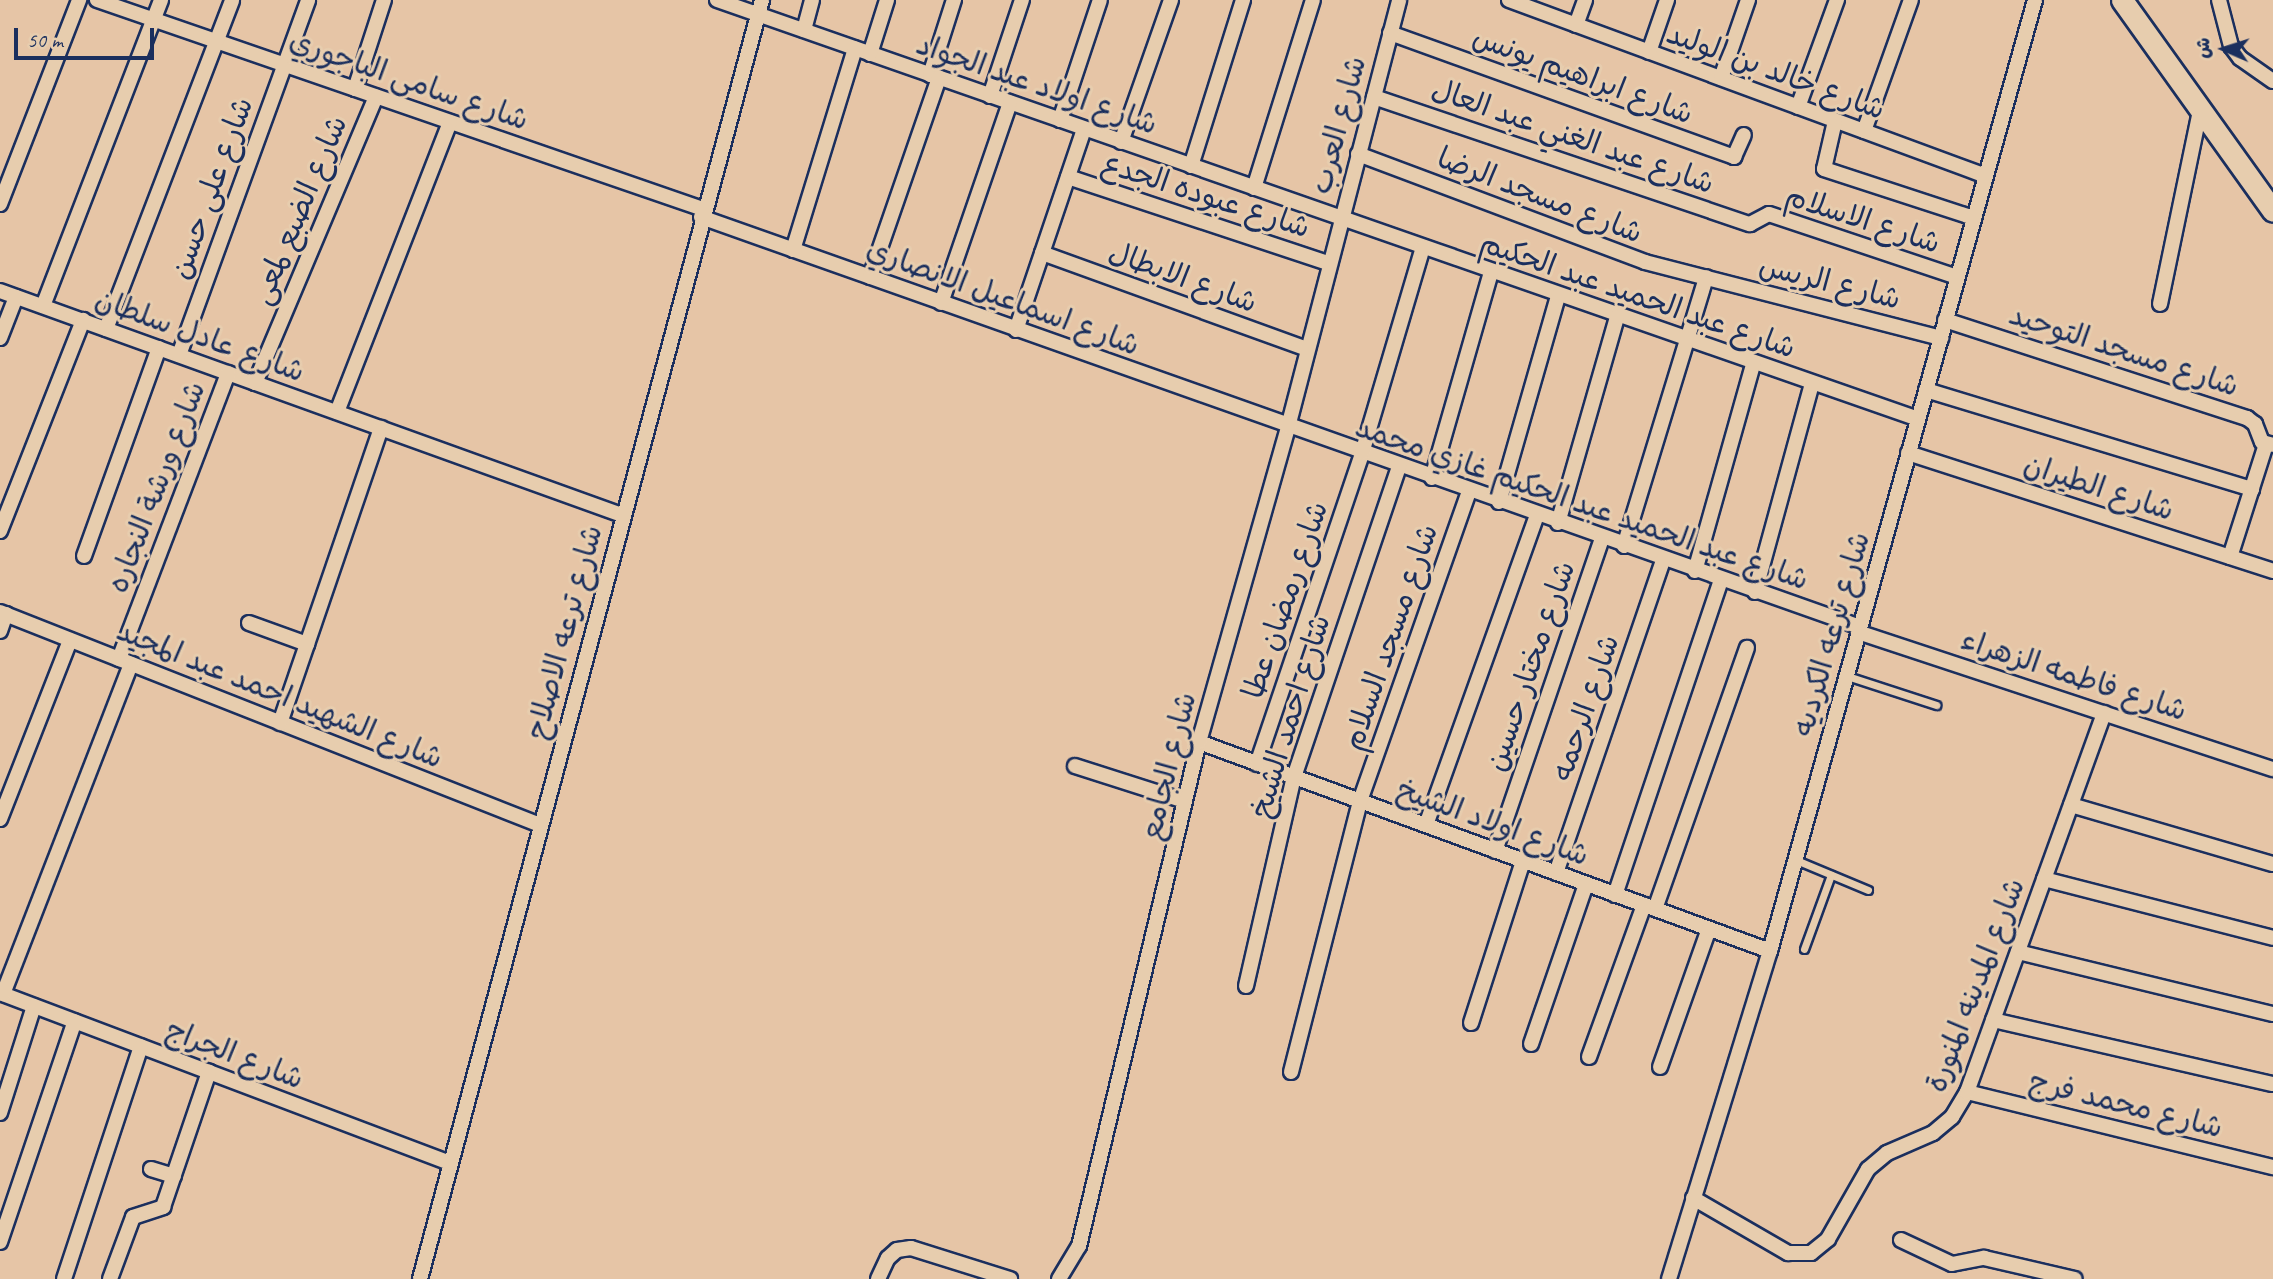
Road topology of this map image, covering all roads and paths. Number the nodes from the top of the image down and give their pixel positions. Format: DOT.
graph roads {
  1 [pos="79,0"];
  2 [pos="97,0"];
  3 [pos="161,0"];
  4 [pos="232,0"];
  5 [pos="308,0"];
  6 [pos="384,0"];
  7 [pos="717,0"];
  8 [pos="812,0"];
  9 [pos="887,0"];
  10 [pos="954,0"];
  11 [pos="1022,0"];
  12 [pos="1100,0"];
  13 [pos="1171,0"];
  14 [pos="1242,0"];
  15 [pos="1314,0"];
  16 [pos="1399,0"];
  17 [pos="1511,0"];
  18 [pos="1584,0"];
  19 [pos="1667,0"];
  20 [pos="1748,0"];
  21 [pos="1838,0"];
  22 [pos="1911,0"];
  23 [pos="2035,0"];
  24 [pos="2122,0"];
  25 [pos="2220,0"];
  26 [pos="760,7"];
  27 [pos="153,19"];
  28 [pos="1576,25"];
  29 [pos="804,30"];
  30 [pos="1390,33"];
  31 [pos="216,41"];
  32 [pos="855,48"];
  33 [pos="1649,52"];
  34 [pos="870,54"];
  35 [pos="284,65"];
  36 [pos="934,76"];
  37 [pos="1721,78"];
  38 [pos="2273,80"];
  39 [pos="355,89"];
  40 [pos="376,96"];
  41 [pos="990,96"];
  42 [pos="1374,97"];
  43 [pos="1010,103"];
  44 [pos="1798,107"];
  45 [pos="2200,111"];
  46 [pos="1060,120"];
  47 [pos="1835,121"];
  48 [pos="450,122"];
  49 [pos="1084,129"];
  50 [pos="1864,131"];
  51 [pos="1744,135"];
  52 [pos="1121,142"];
  53 [pos="1358,154"];
  54 [pos="1191,166"];
  55 [pos="1986,176"];
  56 [pos="1068,177"];
  57 [pos="1254,188"];
  58 [pos="0,204"];
  59 [pos="2273,211"];
  60 [pos="702,213"];
  61 [pos="1974,218"];
  62 [pos="1340,219"];
  63 [pos="1756,223"];
  64 [pos="1423,247"];
  65 [pos="793,250"];
  66 [pos="1042,253"];
  67 [pos="1328,263"];
  68 [pos="1491,272"];
  69 [pos="870,277"];
  70 [pos="1706,277"];
  71 [pos="1957,277"];
  72 [pos="0,291"];
  73 [pos="1558,296"];
  74 [pos="16,297"];
  75 [pos="941,303"];
  76 [pos="2160,304"];
  77 [pos="43,306"];
  78 [pos="1617,317"];
  79 [pos="83,320"];
  80 [pos="1945,320"];
  81 [pos="106,329"];
  82 [pos="1016,330"];
  83 [pos="0,338"];
  84 [pos="1941,338"];
  85 [pos="1686,342"];
  86 [pos="159,348"];
  87 [pos="1307,349"];
  88 [pos="179,355"];
  89 [pos="1753,364"];
  90 [pos="228,373"];
  91 [pos="255,383"];
  92 [pos="1812,383"];
  93 [pos="1926,390"];
  94 [pos="337,412"];
  95 [pos="1918,419"];
  96 [pos="1288,427"];
  97 [pos="382,428"];
  98 [pos="2270,445"];
  99 [pos="1362,453"];
  100 [pos="1908,453"];
  101 [pos="1399,466"];
  102 [pos="1432,478"];
  103 [pos="2252,489"];
  104 [pos="1469,491"];
  105 [pos="1499,502"];
  106 [pos="622,515"];
  107 [pos="1537,515"];
  108 [pos="1558,523"];
  109 [pos="0,531"];
  110 [pos="1602,538"];
  111 [pos="1624,546"];
  112 [pos="84,556"];
  113 [pos="2230,557"];
  114 [pos="1663,560"];
  115 [pos="1695,571"];
  116 [pos="2273,571"];
  117 [pos="1721,580"];
  118 [pos="1755,592"];
  119 [pos="3,613"];
  120 [pos="249,623"];
  121 [pos="1859,629"];
  122 [pos="0,631"];
  123 [pos="70,640"];
  124 [pos="306,644"];
  125 [pos="1747,648"];
  126 [pos="125,662"];
  127 [pos="1846,676"];
  128 [pos="1937,705"];
  129 [pos="2105,713"];
  130 [pos="279,723"];
  131 [pos="1199,742"];
  132 [pos="1257,764"];
  133 [pos="1074,766"];
  134 [pos="2273,769"];
  135 [pos="1294,777"];
  136 [pos="1185,801"];
  137 [pos="1360,801"];
  138 [pos="2071,805"];
  139 [pos="0,819"];
  140 [pos="540,825"];
  141 [pos="1426,825"];
  142 [pos="1495,851"];
  143 [pos="1795,860"];
  144 [pos="1523,861"];
  145 [pos="2273,864"];
  146 [pos="1556,873"];
  147 [pos="1831,875"];
  148 [pos="2044,879"];
  149 [pos="1586,884"];
  150 [pos="1868,890"];
  151 [pos="1615,895"];
  152 [pos="1650,907"];
  153 [pos="1709,929"];
  154 [pos="2273,938"];
  155 [pos="1804,949"];
  156 [pos="1770,951"];
  157 [pos="2018,952"];
  158 [pos="1246,986"];
  159 [pos="2,994"];
  160 [pos="34,1006"];
  161 [pos="2273,1014"];
  162 [pos="1993,1020"];
  163 [pos="75,1021"];
  164 [pos="1471,1023"];
  165 [pos="1531,1044"];
  166 [pos="141,1046"];
  167 [pos="1589,1057"];
  168 [pos="1660,1067"];
  169 [pos="209,1072"];
  170 [pos="1292,1072"];
  171 [pos="2273,1084"];
  172 [pos="1967,1092"];
  173 [pos="0,1113"];
  174 [pos="451,1163"];
  175 [pos="2273,1167"];
  176 [pos="151,1169"];
  177 [pos="174,1176"];
  178 [pos="1693,1198"];
  179 [pos="1901,1240"];
  180 [pos="0,1242"];
  181 [pos="64,1279"];
  182 [pos="110,1279"];
  183 [pos="420,1279"];
  184 [pos="878,1279"];
  185 [pos="1010,1279"];
  186 [pos="1059,1279"];
  187 [pos="1669,1279"];
  188 [pos="2074,1279"];
  1 -- 58 [label="street"];
  2 -- 27 [label="street, شارع سامى الباجوري"];
  3 -- 27 [label="street"];
  4 -- 31 [label="street"];
  5 -- 35 [label="street, شارع على حسن"];
  6 -- 39 [label="street"];
  7 -- 26 [label="street, شارع اولاد عبد الجواد"];
  8 -- 29 [label="street"];
  9 -- 34 [label="street"];
  10 -- 36 [label="street"];
  11 -- 41 [label="street"];
  12 -- 46 [label="street"];
  13 -- 52 [label="street"];
  14 -- 54 [label="street"];
  15 -- 57 [label="street"];
  16 -- 30 [label="street, شارع العرب"];
  17 -- 28 [label="street, شارع خالد بن الوليد"];
  18 -- 28 [label="street"];
  19 -- 33 [label="street"];
  20 -- 37 [label="street"];
  21 -- 44 [label="street"];
  22 -- 50 [label="street"];
  23 -- 55 [label="street, شارع ترعه الكرديه"];
  24 -- 45 [label="street"];
  25 -- 38 [label="street"];
  26 -- 29 [label="street, شارع اولاد عبد الجواد"];
  26 -- 60 [label="street, شارع ترعه الاصلاح"];
  27 -- 31 [label="street, شارع سامى الباجوري"];
  27 -- 77 [label="street"];
  28 -- 33 [label="street, شارع خالد بن الوليد"];
  29 -- 32 [label="street, شارع اولاد عبد الجواد"];
  30 -- 42 [label="street, شارع العرب"];
  30 -- 51 [label="street, شارع ابراهيم يونس"];
  31 -- 35 [label="street, شارع سامى الباجوري"];
  31 -- 81 [label="street"];
  32 -- 34 [label="street, شارع اولاد عبد الجواد"];
  32 -- 65 [label="street"];
  33 -- 37 [label="street, شارع خالد بن الوليد"];
  34 -- 36 [label="street, شارع اولاد عبد الجواد"];
  35 -- 39 [label="street, شارع سامى الباجوري"];
  35 -- 88 [label="street, شارع على حسن"];
  36 -- 41 [label="street, شارع اولاد عبد الجواد"];
  36 -- 69 [label="street"];
  37 -- 44 [label="street, شارع خالد بن الوليد"];
  39 -- 40 [label="street, شارع سامى الباجوري"];
  40 -- 48 [label="street, شارع سامى الباجوري"];
  40 -- 91 [label="street, شارع الضبع لمعى"];
  41 -- 43 [label="street, شارع اولاد عبد الجواد"];
  42 -- 53 [label="street, شارع العرب"];
  42 -- 63 [label="street, شارع عبد الغني عبد العال"];
  43 -- 46 [label="street, شارع اولاد عبد الجواد"];
  43 -- 75 [label="street"];
  44 -- 47 [label="street, شارع خالد بن الوليد"];
  45 -- 59 [label="street"];
  45 -- 76 [label="street"];
  46 -- 49 [label="street, شارع اولاد عبد الجواد"];
  47 -- 50 [label="street, شارع خالد بن الوليد"];
  47 -- 61 [label="street"];
  48 -- 60 [label="street, شارع سامى الباجوري"];
  48 -- 94 [label="street"];
  49 -- 52 [label="street, شارع اولاد عبد الجواد"];
  49 -- 56 [label="street"];
  50 -- 55 [label="street, شارع خالد بن الوليد"];
  52 -- 54 [label="street, شارع اولاد عبد الجواد"];
  53 -- 62 [label="street, شارع العرب"];
  53 -- 70 [label="street, شارع مسجد الرضا"];
  54 -- 57 [label="street, شارع اولاد عبد الجواد"];
  55 -- 61 [label="street, شارع ترعه الكرديه"];
  56 -- 66 [label="street"];
  56 -- 67 [label="street, شارع عبوده الجدع"];
  57 -- 62 [label="street, شارع اولاد عبد الجواد"];
  60 -- 65 [label="street, شارع اسماعيل الانصاري"];
  60 -- 106 [label="street, شارع ترعه الاصلاح"];
  61 -- 71 [label="street, شارع ترعه الكرديه"];
  62 -- 64 [label="street, شارع عبد الحميد عبد الحكيم"];
  62 -- 67 [label="street, شارع العرب"];
  63 -- 71 [label="street, شارع الاسلام"];
  64 -- 68 [label="street, شارع عبد الحميد عبد الحكيم"];
  64 -- 99 [label="street, شارع رمضان عطا"];
  65 -- 69 [label="street, شارع اسماعيل الانصاري"];
  66 -- 82 [label="street"];
  66 -- 87 [label="street, شارع الابطال"];
  67 -- 87 [label="street, شارع الجامع"];
  68 -- 73 [label="street, شارع عبد الحميد عبد الحكيم"];
  68 -- 102 [label="street"];
  69 -- 75 [label="street, شارع اسماعيل الانصاري"];
  70 -- 84 [label="street, شارع الريس"];
  70 -- 85 [label="street"];
  71 -- 80 [label="street, شارع ترعه الكرديه"];
  72 -- 74 [label="street, شارع عادل سلطان"];
  73 -- 78 [label="street, شارع عبد الحميد عبد الحكيم"];
  73 -- 105 [label="street"];
  74 -- 77 [label="street, شارع عادل سلطان"];
  74 -- 83 [label="street"];
  75 -- 82 [label="street, شارع اسماعيل الانصاري"];
  77 -- 79 [label="street, شارع عادل سلطان"];
  78 -- 85 [label="street, شارع عبد الحميد عبد الحكيم"];
  78 -- 108 [label="street"];
  79 -- 81 [label="street, شارع عادل سلطان"];
  79 -- 109 [label="street"];
  80 -- 84 [label="street, شارع ترعه الكرديه"];
  80 -- 98 [label="street, شارع مسجد التوحيد"];
  81 -- 86 [label="street, شارع عادل سلطان"];
  82 -- 96 [label="street, شارع اسماعيل الانصاري"];
  84 -- 93 [label="street, شارع ترعه الكرديه"];
  85 -- 89 [label="street, شارع عبد الحميد عبد الحكيم"];
  85 -- 111 [label="street"];
  86 -- 88 [label="street, شارع عادل سلطان"];
  86 -- 112 [label="street"];
  87 -- 96 [label="street, شارع الجامع"];
  88 -- 90 [label="street, شارع عادل سلطان"];
  89 -- 92 [label="street, شارع عبد الحميد عبد الحكيم"];
  89 -- 115 [label="street"];
  90 -- 91 [label="street, شارع عادل سلطان"];
  90 -- 126 [label="street, شارع ورشة النجاره"];
  91 -- 94 [label="street, شارع عادل سلطان"];
  92 -- 95 [label="street, شارع عبد الحميد عبد الحكيم"];
  92 -- 118 [label="street"];
  93 -- 95 [label="street, شارع ترعه الكرديه"];
  93 -- 103 [label="street"];
  94 -- 97 [label="street, شارع عادل سلطان"];
  95 -- 100 [label="street, شارع ترعه الكرديه"];
  96 -- 99 [label="street, شارع عبد الحميد عبد الحكيم غازي محمد"];
  96 -- 131 [label="street, شارع الجامع"];
  97 -- 106 [label="street, شارع عادل سلطان"];
  97 -- 124 [label="street"];
  98 -- 103 [label="street"];
  99 -- 101 [label="street, شارع عبد الحميد عبد الحكيم غازي محمد"];
  99 -- 132 [label="street, شارع رمضان عطا"];
  100 -- 113 [label="street, شارع الطيران"];
  100 -- 121 [label="street, شارع ترعه الكرديه"];
  101 -- 102 [label="street, شارع عبد الحميد عبد الحكيم غازي محمد"];
  101 -- 135 [label="street, شارع احمد الشيخ"];
  102 -- 104 [label="street, شارع عبد الحميد عبد الحكيم غازي محمد"];
  103 -- 113 [label="street"];
  104 -- 105 [label="street, شارع عبد الحميد عبد الحكيم غازي محمد"];
  104 -- 137 [label="street, شارع مسجد السلام"];
  105 -- 107 [label="street, شارع عبد الحميد عبد الحكيم غازي محمد"];
  106 -- 140 [label="street, شارع ترعه الاصلاح"];
  107 -- 108 [label="street, شارع عبد الحميد عبد الحكيم غازي محمد"];
  107 -- 141 [label="street"];
  108 -- 110 [label="street, شارع عبد الحميد عبد الحكيم غازي محمد"];
  110 -- 111 [label="street, شارع عبد الحميد عبد الحكيم غازي محمد"];
  110 -- 142 [label="street, شارع مختار حسين"];
  111 -- 114 [label="street, شارع عبد الحميد عبد الحكيم غازي محمد"];
  113 -- 116 [label="street, شارع الطيران"];
  114 -- 115 [label="street, شارع عبد الحميد عبد الحكيم غازي محمد"];
  114 -- 146 [label="street, شارع الرحمه"];
  115 -- 117 [label="street, شارع عبد الحميد عبد الحكيم غازي محمد"];
  117 -- 118 [label="street, شارع عبد الحميد عبد الحكيم غازي محمد"];
  117 -- 151 [label="street"];
  118 -- 121 [label="street, شارع عبد الحميد عبد الحكيم غازي محمد"];
  119 -- 122 [label="street"];
  119 -- 123 [label="street, شارع الشهيد احمد عبد المجيد"];
  120 -- 124 [label="street"];
  121 -- 127 [label="street, شارع ترعه الكرديه"];
  121 -- 129 [label="street, شارع فاطمه الزهراء"];
  123 -- 126 [label="street, شارع الشهيد احمد عبد المجيد"];
  123 -- 139 [label="street"];
  124 -- 130 [label="street"];
  125 -- 152 [label="street"];
  126 -- 130 [label="street, شارع الشهيد احمد عبد المجيد"];
  126 -- 159 [label="street, شارع ورشة النجاره"];
  127 -- 128 [label="lane"];
  127 -- 143 [label="street, شارع ترعه الكرديه"];
  129 -- 134 [label="street, شارع فاطمه الزهراء"];
  129 -- 138 [label="street, شارع المدينه المنورة"];
  130 -- 140 [label="street, شارع الشهيد احمد عبد المجيد"];
  131 -- 132 [label="street, شارع اولاد الشيخ"];
  131 -- 136 [label="street, شارع الجامع"];
  132 -- 135 [label="street, شارع اولاد الشيخ"];
  133 -- 136 [label="street"];
  135 -- 137 [label="street, شارع اولاد الشيخ"];
  135 -- 158 [label="street, شارع احمد الشيخ"];
  136 -- 186 [label="street, شارع الجامع"];
  137 -- 141 [label="street, شارع اولاد الشيخ"];
  137 -- 170 [label="street, شارع مسجد السلام"];
  138 -- 145 [label="street"];
  138 -- 148 [label="street, شارع المدينه المنورة"];
  140 -- 174 [label="street, شارع ترعه الاصلاح"];
  141 -- 142 [label="street, شارع اولاد الشيخ"];
  142 -- 144 [label="street, شارع اولاد الشيخ"];
  143 -- 147 [label="lane"];
  143 -- 156 [label="street, شارع ترعه الكرديه"];
  144 -- 146 [label="street, شارع اولاد الشيخ"];
  144 -- 164 [label="street"];
  146 -- 149 [label="street, شارع اولاد الشيخ"];
  147 -- 150 [label="lane"];
  147 -- 155 [label="lane"];
  148 -- 154 [label="street"];
  148 -- 157 [label="street, شارع المدينه المنورة"];
  149 -- 151 [label="street, شارع اولاد الشيخ"];
  149 -- 165 [label="street"];
  151 -- 152 [label="street, شارع اولاد الشيخ"];
  152 -- 153 [label="street, شارع اولاد الشيخ"];
  152 -- 167 [label="street"];
  153 -- 156 [label="street, شارع اولاد الشيخ"];
  153 -- 168 [label="street"];
  156 -- 178 [label="street, شارع ترعه الكرديه"];
  157 -- 161 [label="street"];
  157 -- 162 [label="street, شارع المدينه المنورة"];
  159 -- 160 [label="street, شارع الجراج"];
  160 -- 163 [label="street, شارع الجراج"];
  160 -- 173 [label="street"];
  162 -- 171 [label="street"];
  162 -- 172 [label="street, شارع المدينه المنورة"];
  163 -- 166 [label="street, شارع الجراج"];
  163 -- 180 [label="street"];
  166 -- 169 [label="street, شارع الجراج"];
  166 -- 181 [label="street"];
  169 -- 174 [label="street, شارع الجراج"];
  169 -- 177 [label="street"];
  172 -- 175 [label="street, شارع محمد فرج"];
  172 -- 178 [label="street, شارع المدينه المنورة"];
  174 -- 183 [label="street, شارع ترعه الاصلاح"];
  176 -- 177 [label="street"];
  177 -- 182 [label="street"];
  178 -- 187 [label="street, شارع ترعه الكرديه"];
  179 -- 188 [label="street"];
  184 -- 185 [label="street"];
}
